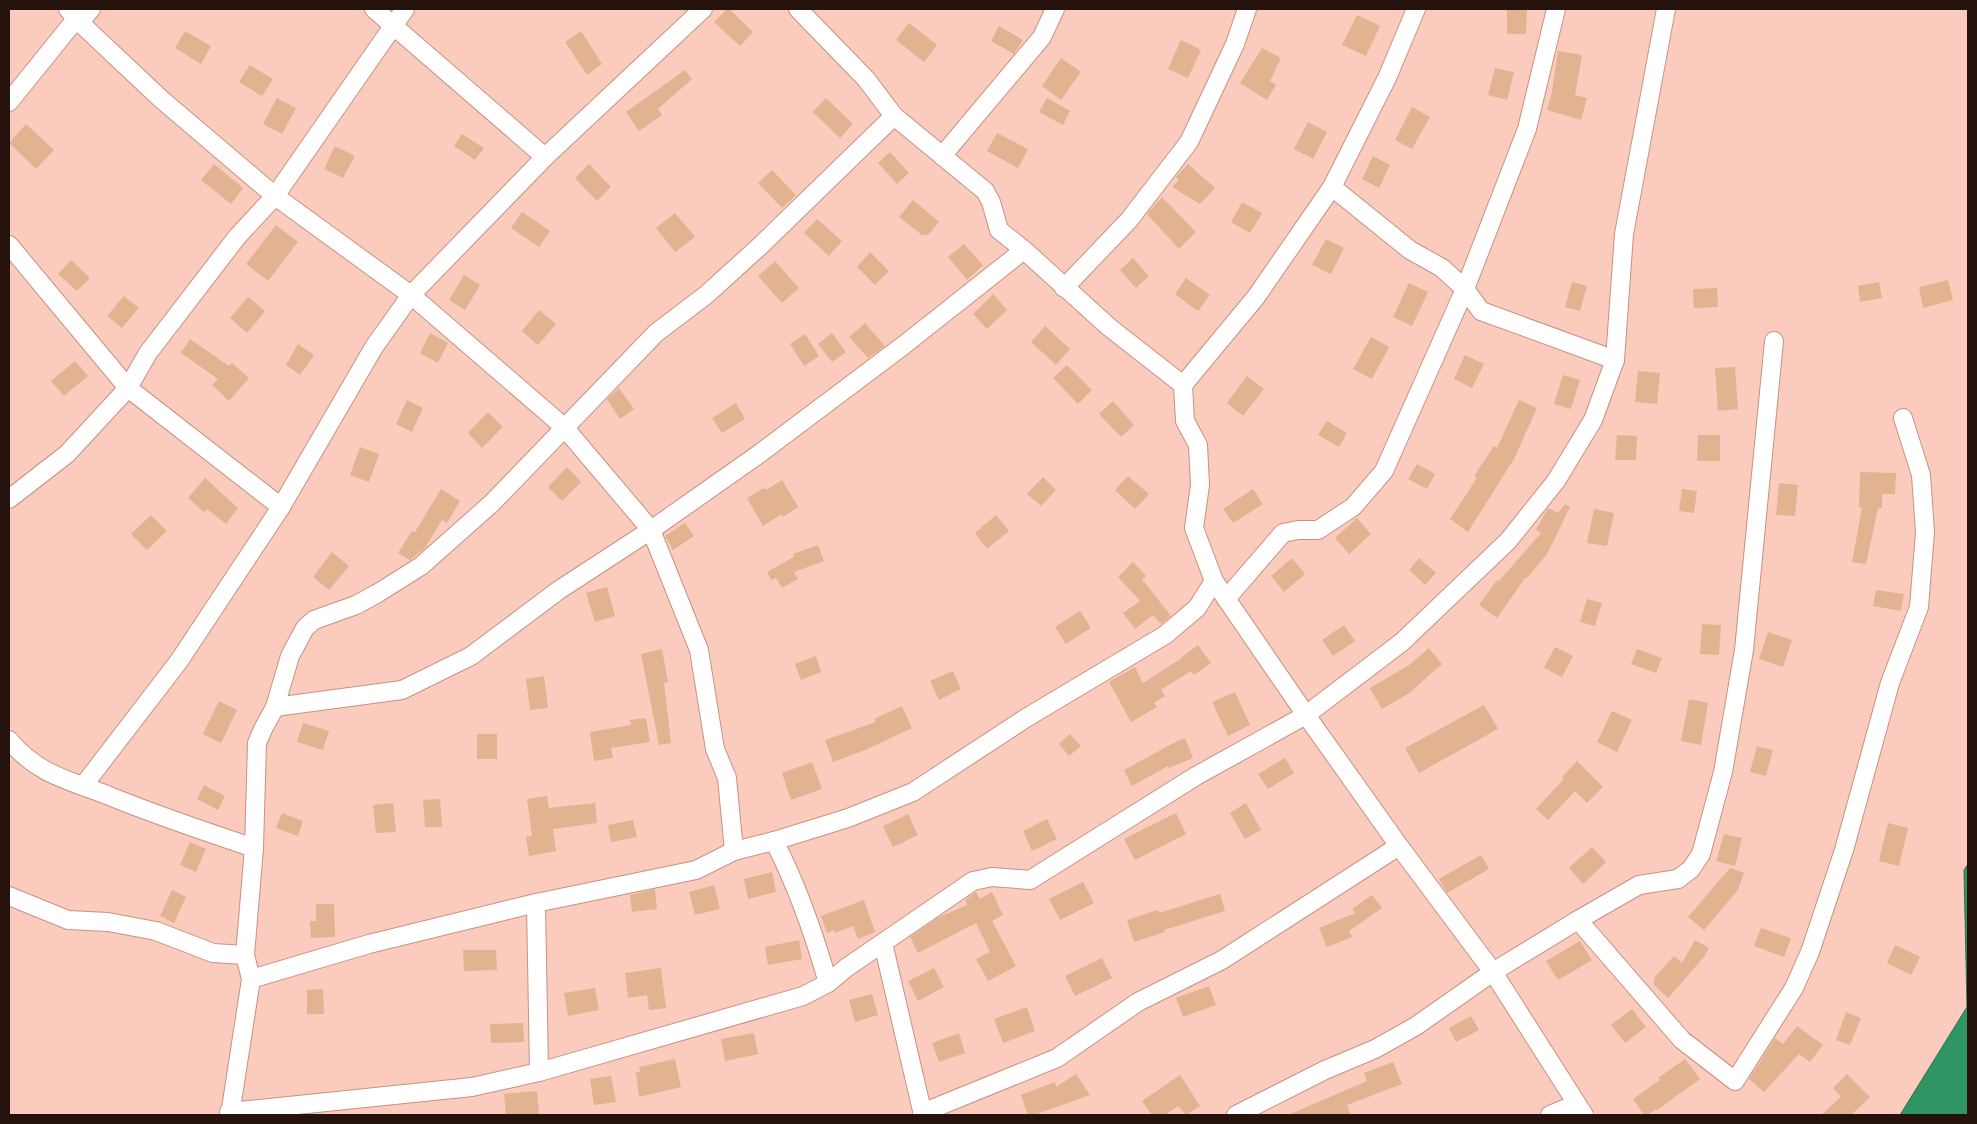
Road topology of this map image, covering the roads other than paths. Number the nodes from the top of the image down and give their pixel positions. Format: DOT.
graph roads {
  1 [pos="91,9"];
  2 [pos="374,9"];
  3 [pos="405,9"];
  4 [pos="704,9"];
  5 [pos="798,9"];
  6 [pos="1055,9"];
  7 [pos="1247,9"];
  8 [pos="1416,9"];
  9 [pos="1556,9"];
  10 [pos="1666,9"];
  11 [pos="72,14"];
  12 [pos="393,26"];
  13 [pos="9,102"];
  14 [pos="894,116"];
  15 [pos="942,156"];
  16 [pos="545,157"];
  17 [pos="1332,187"];
  18 [pos="275,196"];
  19 [pos="9,245"];
  20 [pos="1024,250"];
  21 [pos="1064,288"];
  22 [pos="1465,288"];
  23 [pos="411,295"];
  24 [pos="1774,341"];
  25 [pos="1614,360"];
  26 [pos="1183,385"];
  27 [pos="128,388"];
  28 [pos="1903,418"];
  29 [pos="564,428"];
  30 [pos="9,499"];
  31 [pos="281,508"];
  32 [pos="651,530"];
  33 [pos="1214,581"];
  34 [pos="1226,599"];
  35 [pos="275,707"];
  36 [pos="1306,715"];
  37 [pos="9,740"];
  38 [pos="83,786"];
  39 [pos="774,842"];
  40 [pos="1399,846"];
  41 [pos="254,848"];
  42 [pos="734,852"];
  43 [pos="9,896"];
  44 [pos="536,903"];
  45 [pos="1578,920"];
  46 [pos="884,943"];
  47 [pos="245,955"];
  48 [pos="1493,972"];
  49 [pos="251,979"];
  50 [pos="828,983"];
  51 [pos="539,1072"];
  52 [pos="1580,1110"];
  53 [pos="230,1114"];
  54 [pos="922,1114"];
  55 [pos="1236,1115"];
  56 [pos="1550,1115"];
  1 -- 11 [label="street"];
  2 -- 12 [label="street"];
  3 -- 12 [label="street"];
  4 -- 16 [label="street"];
  5 -- 14 [label="street"];
  6 -- 15 [label="street"];
  7 -- 21 [label="street"];
  8 -- 17 [label="street"];
  9 -- 22 [label="street"];
  10 -- 25 [label="street"];
  11 -- 13 [label="street"];
  11 -- 18 [label="street"];
  12 -- 16 [label="street"];
  12 -- 18 [label="street"];
  14 -- 15 [label="street"];
  14 -- 29 [label="street"];
  15 -- 20 [label="street"];
  16 -- 23 [label="street"];
  17 -- 22 [label="street"];
  17 -- 26 [label="street"];
  18 -- 23 [label="street"];
  18 -- 27 [label="street"];
  19 -- 27 [label="street"];
  20 -- 21 [label="street"];
  20 -- 32 [label="street"];
  21 -- 26 [label="street"];
  22 -- 25 [label="street"];
  22 -- 34 [label="street"];
  23 -- 29 [label="street"];
  23 -- 31 [label="street"];
  24 -- 45 [label="street"];
  25 -- 36 [label="street"];
  26 -- 33 [label="street"];
  27 -- 30 [label="street"];
  27 -- 31 [label="street"];
  28 -- 45 [label="street"];
  29 -- 32 [label="street"];
  29 -- 35 [label="street"];
  31 -- 38 [label="street"];
  32 -- 35 [label="street"];
  32 -- 42 [label="street"];
  33 -- 34 [label="street"];
  33 -- 39 [label="street"];
  34 -- 36 [label="street"];
  35 -- 41 [label="street"];
  36 -- 40 [label="street"];
  36 -- 46 [label="street"];
  37 -- 38 [label="street"];
  38 -- 41 [label="street"];
  39 -- 42 [label="street"];
  39 -- 50 [label="street"];
  40 -- 48 [label="street"];
  40 -- 54 [label="street"];
  41 -- 47 [label="street"];
  42 -- 44 [label="street"];
  43 -- 47 [label="street"];
  44 -- 49 [label="street"];
  44 -- 51 [label="street"];
  45 -- 48 [label="street"];
  46 -- 50 [label="street"];
  46 -- 54 [label="street"];
  47 -- 49 [label="street"];
  48 -- 52 [label="street"];
  48 -- 55 [label="street"];
  49 -- 53 [label="street"];
  50 -- 51 [label="street"];
  51 -- 53 [label="street"];
  52 -- 56 [label="street"];
}
